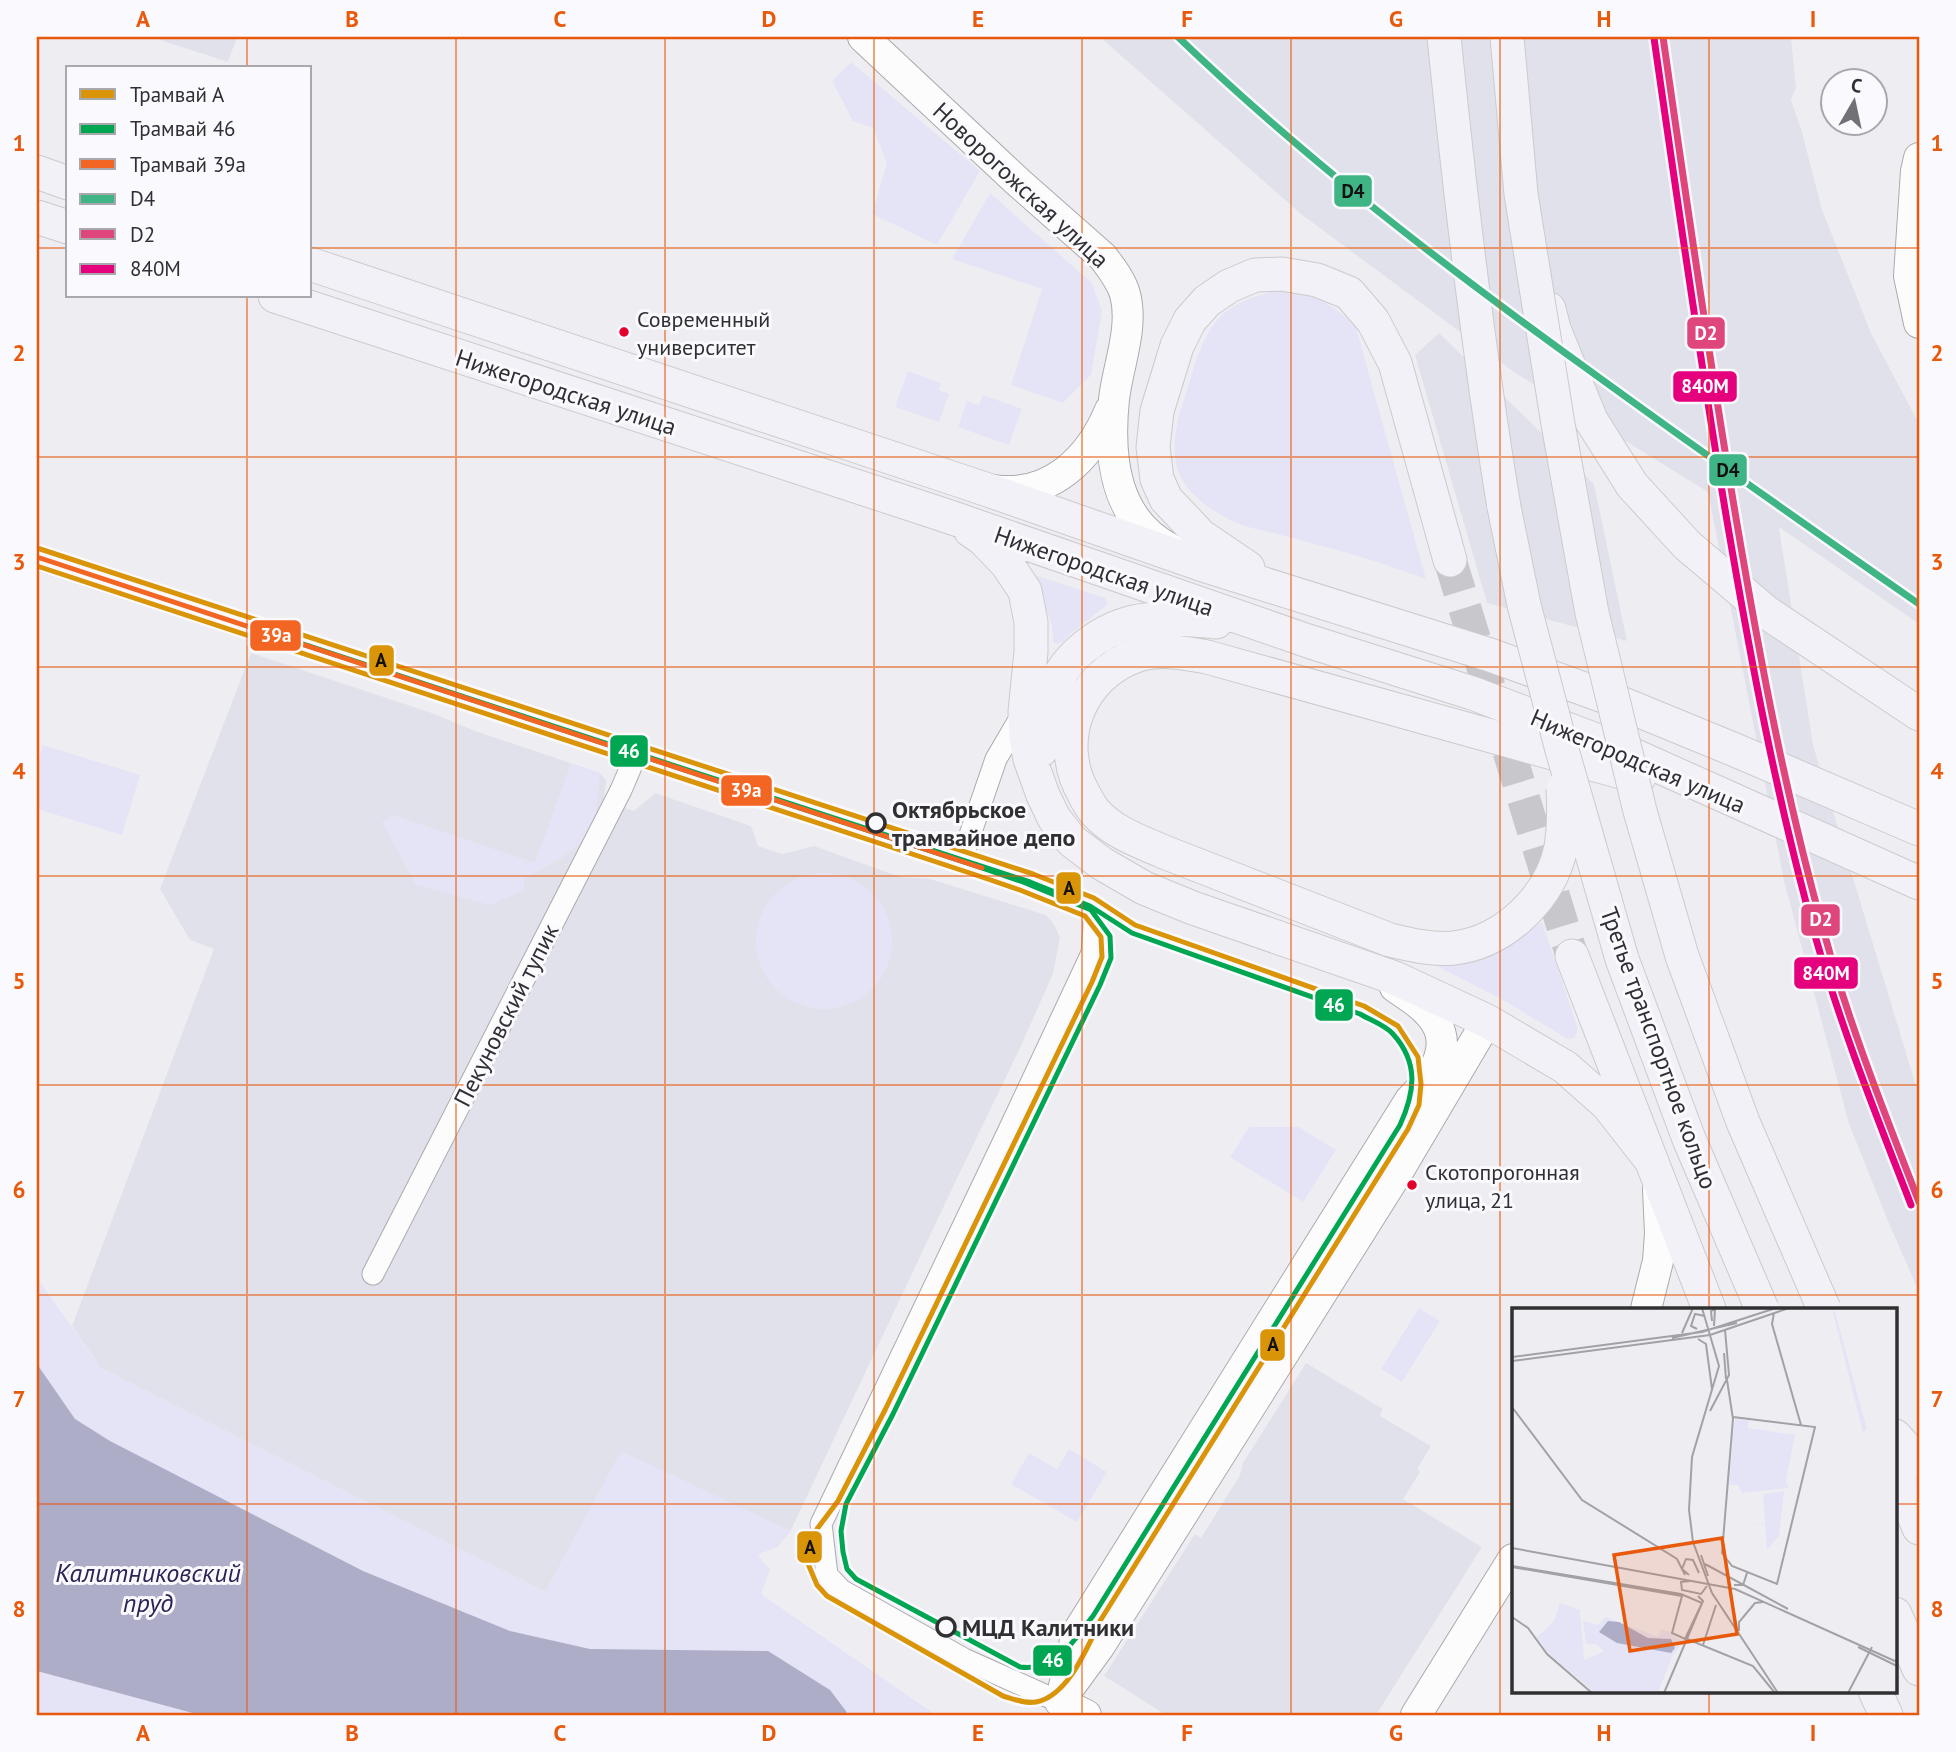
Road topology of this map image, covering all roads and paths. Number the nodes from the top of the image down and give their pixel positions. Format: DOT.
graph roads {
  1 [pos="863,37"];
  2 [pos="1444,37"];
  3 [pos="1507,37"];
  4 [pos="1919,158"];
  5 [pos="37,172"];
  6 [pos="66,182"];
  7 [pos="1521,194"];
  8 [pos="37,217"];
  9 [pos="66,226"];
  10 [pos="312,265"];
  11 [pos="281,298"];
  12 [pos="1919,323"];
  13 [pos="1114,400"];
  14 [pos="985,489"];
  15 [pos="950,517"];
  16 [pos="37,559"];
  17 [pos="1450,560"];
  18 [pos="1200,564"];
  19 [pos="1310,598"];
  20 [pos="1308,641"];
  21 [pos="1025,711"];
  22 [pos="1919,714"];
  23 [pos="1562,750"];
  24 [pos="636,755"];
  25 [pos="1043,795"];
  26 [pos="1749,807"];
  27 [pos="1919,829"];
  28 [pos="961,861"];
  29 [pos="1919,883"];
  30 [pos="1572,956"];
  31 [pos="1372,970"];
  32 [pos="1487,1021"];
  33 [pos="1654,1169"];
  34 [pos="373,1274"];
  35 [pos="1646,1308"];
  36 [pos="1709,1308"];
  37 [pos="1762,1308"];
  38 [pos="1824,1308"];
  39 [pos="1896,1437"];
  40 [pos="1919,1463"];
  41 [pos="1896,1474"];
  42 [pos="1919,1528"];
  43 [pos="1512,1561"];
  44 [pos="1896,1616"];
  45 [pos="1919,1669"];
  46 [pos="1875,1692"];
  47 [pos="1066,1711"];
  48 [pos="1416,1715"];
  49 [pos="1886,1715"];
  1 -- 13 [label="street, Новорогожская улица"];
  2 -- 23 [label="main road, Третье транспортное кольцо, bridge"];
  3 -- 7 [label="main road, bridge"];
  4 -- 12 [label="street"];
  5 -- 6 [label="main road"];
  7 -- 22 [label="main road, bridge"];
  7 -- 38 [label="main road, bridge"];
  8 -- 9 [label="main road"];
  10 -- 14 [label="main road, Нижегородская улица"];
  11 -- 15 [label="main road, Нижегородская улица"];
  13 -- 14 [label="street"];
  13 -- 18 [label="street"];
  14 -- 18 [label="main road, Нижегородская улица"];
  15 -- 20 [label="main road, Нижегородская улица"];
  15 -- 21 [label="main road"];
  16 -- 24 [label="street"];
  17 -- 19 [label="main road"];
  18 -- 19 [label="main road, Нижегородская улица"];
  19 -- 27 [label="main road, Нижегородская улица"];
  20 -- 25 [label="main road"];
  20 -- 26 [label="main road, Нижегородская улица"];
  21 -- 25 [label="main road"];
  21 -- 28 [label="street"];
  23 -- 26 [label="main road, bridge"];
  23 -- 37 [label="main road, Третье транспортное кольцо, bridge"];
  24 -- 28 [label="street"];
  24 -- 34 [label="street, Пекуновский тупик"];
  25 -- 31 [label="main road"];
  26 -- 29 [label="main road, Нижегородская улица"];
  28 -- 47 [label="street"];
  30 -- 33 [label="main road"];
  31 -- 32 [label="main road"];
  31 -- 47 [label="street"];
  32 -- 33 [label="main road"];
  32 -- 47 [label="street"];
  33 -- 35 [label="street"];
  33 -- 36 [label="main road"];
  39 -- 40 [label="main road"];
  41 -- 42 [label="main road"];
  43 -- 48 [label="street"];
  44 -- 45 [label="main road"];
  46 -- 49 [label="main road"];
}
